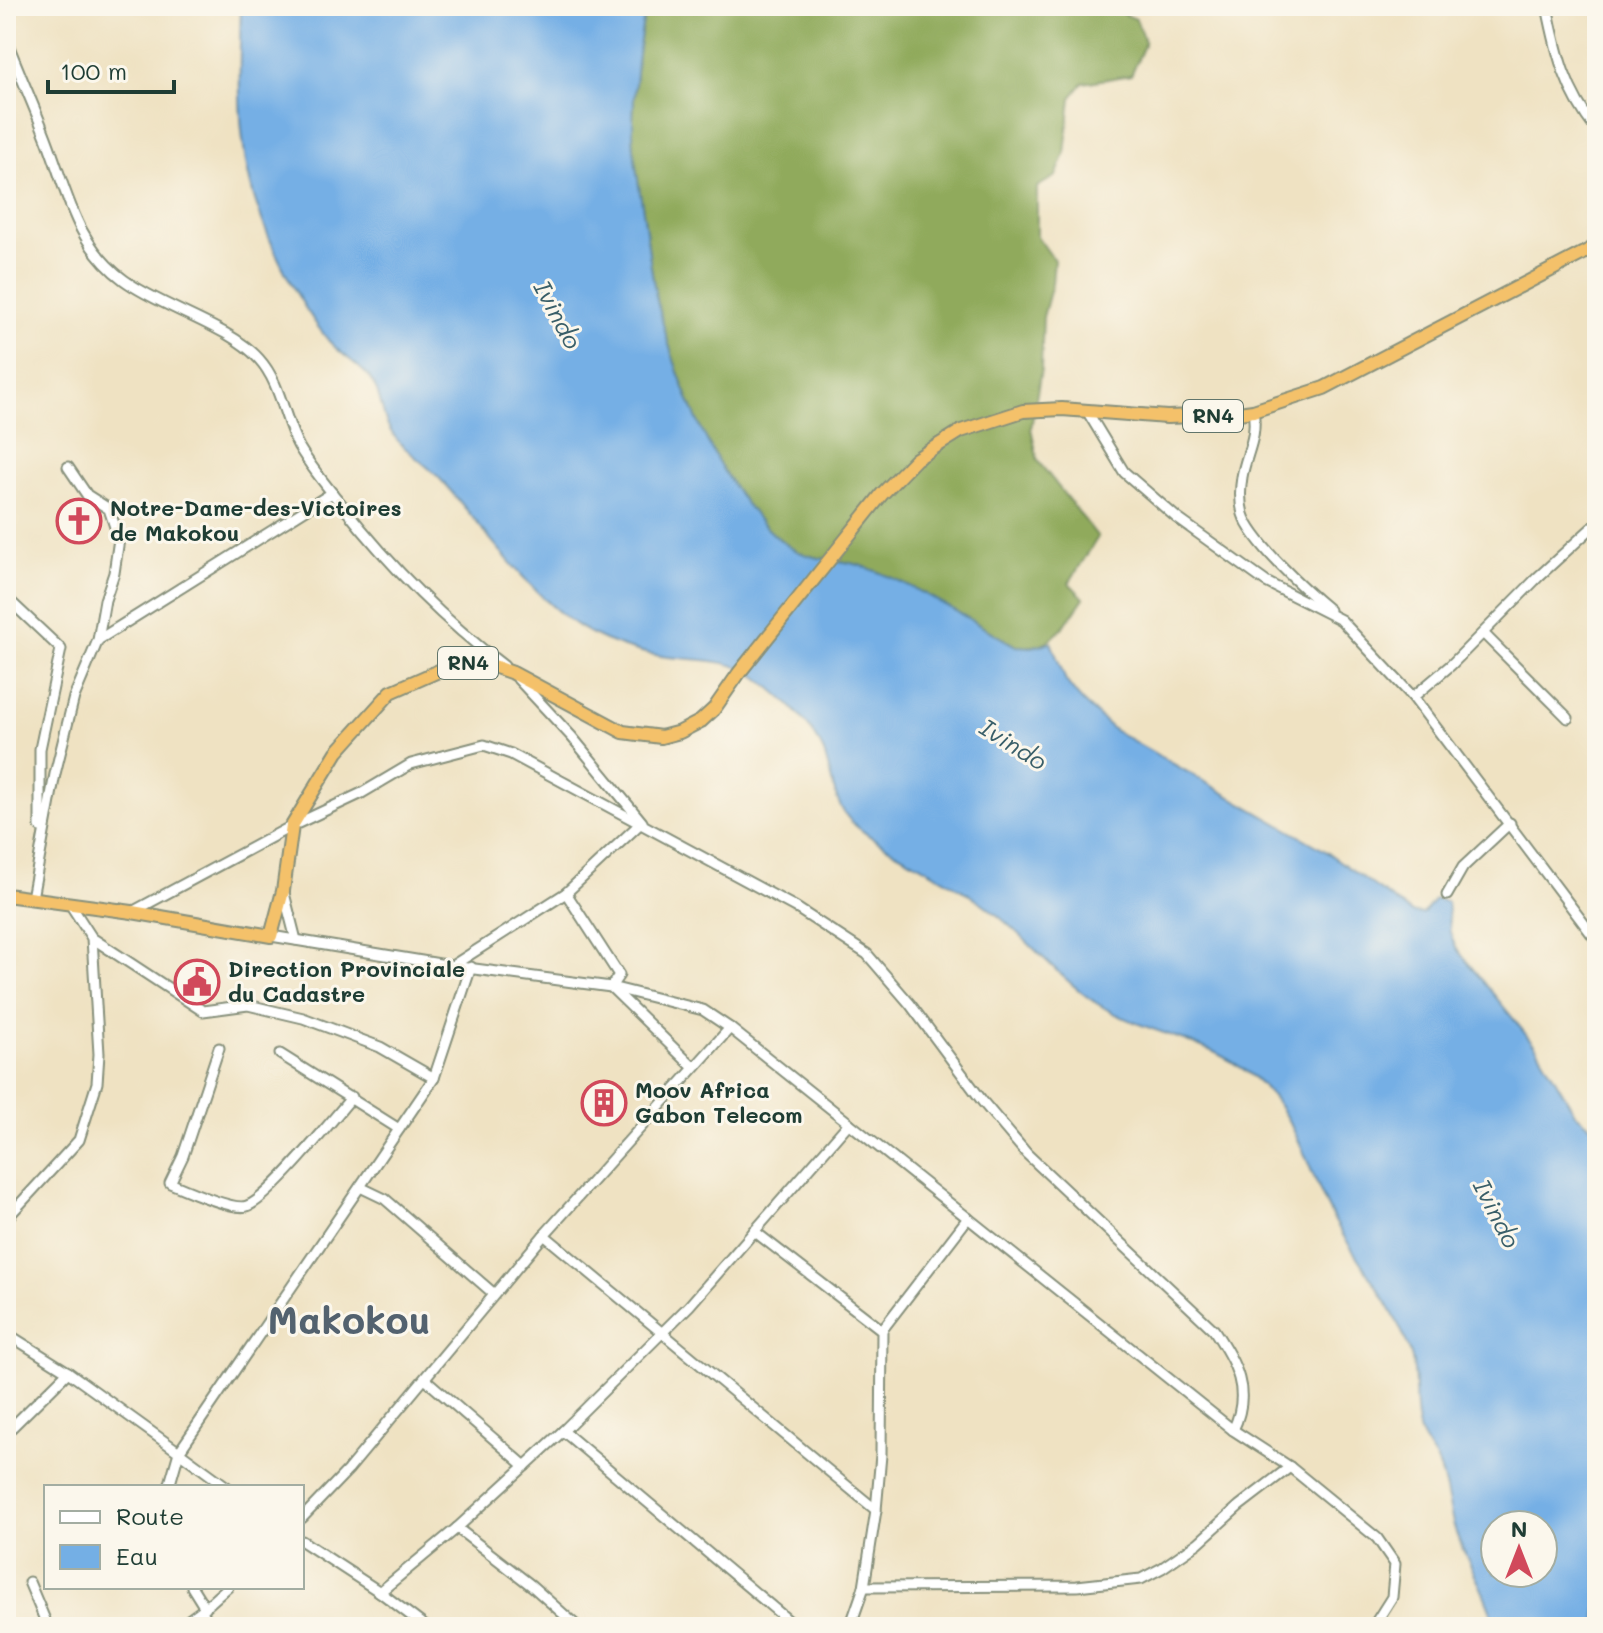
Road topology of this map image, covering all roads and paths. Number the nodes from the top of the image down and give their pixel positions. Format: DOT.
graph roads {
  1 [pos="1547,6"];
  2 [pos="6,39"];
  3 [pos="1597,131"];
  4 [pos="1597,246"];
  5 [pos="1087,411"];
  6 [pos="1253,411"];
  7 [pos="68,467"];
  8 [pos="332,493"];
  9 [pos="1597,523"];
  10 [pos="11,602"];
  11 [pos="1341,620"];
  12 [pos="1483,633"];
  13 [pos="98,640"];
  14 [pos="513,673"];
  15 [pos="1413,697"];
  16 [pos="1568,718"];
  17 [pos="642,822"];
  18 [pos="1510,823"];
  19 [pos="292,826"];
  20 [pos="40,850"];
  21 [pos="283,891"];
  22 [pos="566,893"];
  23 [pos="6,895"];
  24 [pos="1447,895"];
  25 [pos="32,898"];
  26 [pos="70,904"];
  27 [pos="132,912"];
  28 [pos="271,936"];
  29 [pos="92,938"];
  30 [pos="296,940"];
  31 [pos="1597,941"];
  32 [pos="452,966"];
  33 [pos="471,967"];
  34 [pos="611,987"];
  35 [pos="730,1028"];
  36 [pos="219,1048"];
  37 [pos="280,1054"];
  38 [pos="693,1067"];
  39 [pos="434,1078"];
  40 [pos="352,1097"];
  41 [pos="849,1123"];
  42 [pos="399,1129"];
  43 [pos="360,1187"];
  44 [pos="968,1218"];
  45 [pos="6,1219"];
  46 [pos="754,1231"];
  47 [pos="544,1235"];
  48 [pos="493,1293"];
  49 [pos="882,1330"];
  50 [pos="662,1332"];
  51 [pos="6,1333"];
  52 [pos="68,1372"];
  53 [pos="425,1379"];
  54 [pos="1233,1430"];
  55 [pos="563,1431"];
  56 [pos="6,1433"];
  57 [pos="179,1452"];
  58 [pos="525,1466"];
  59 [pos="1290,1467"];
  60 [pos="169,1485"];
  61 [pos="224,1485"];
  62 [pos="876,1510"];
  63 [pos="304,1516"];
  64 [pos="457,1528"];
  65 [pos="304,1542"];
  66 [pos="29,1582"];
  67 [pos="864,1587"];
  68 [pos="193,1589"];
  69 [pos="226,1589"];
  70 [pos="380,1592"];
  71 [pos="203,1610"];
  72 [pos="790,1625"];
  73 [pos="48,1627"];
  74 [pos="179,1627"];
  75 [pos="213,1627"];
  76 [pos="426,1627"];
  77 [pos="578,1627"];
  78 [pos="850,1627"];
  79 [pos="1373,1627"];
  1 -- 3 [label="street"];
  2 -- 8 [label="street"];
  4 -- 6 [label="highway, RN4"];
  5 -- 6 [label="highway, RN4"];
  5 -- 11 [label="street"];
  5 -- 14 [label="highway, RN4"];
  6 -- 11 [label="street"];
  7 -- 13 [label="street"];
  8 -- 13 [label="street"];
  8 -- 14 [label="street"];
  9 -- 12 [label="street"];
  10 -- 20 [label="street"];
  11 -- 15 [label="street"];
  12 -- 15 [label="street"];
  12 -- 16 [label="street"];
  13 -- 20 [label="street"];
  14 -- 17 [label="street"];
  14 -- 19 [label="highway, RN4"];
  15 -- 18 [label="street"];
  17 -- 19 [label="street"];
  17 -- 22 [label="street"];
  17 -- 54 [label="street"];
  18 -- 24 [label="street"];
  18 -- 31 [label="street"];
  19 -- 21 [label="highway, RN4"];
  19 -- 27 [label="street"];
  20 -- 25 [label="street"];
  21 -- 28 [label="highway, RN4"];
  21 -- 30 [label="street"];
  22 -- 32 [label="street"];
  22 -- 34 [label="street"];
  23 -- 25 [label="highway"];
  25 -- 26 [label="highway"];
  26 -- 27 [label="highway"];
  26 -- 29 [label="street"];
  27 -- 28 [label="highway"];
  28 -- 30 [label="street"];
  29 -- 39 [label="street"];
  29 -- 45 [label="street"];
  30 -- 32 [label="street"];
  32 -- 33 [label="street"];
  33 -- 34 [label="street"];
  33 -- 39 [label="street"];
  34 -- 35 [label="street"];
  34 -- 38 [label="street"];
  35 -- 38 [label="street"];
  35 -- 41 [label="street"];
  36 -- 40 [label="street"];
  37 -- 40 [label="street"];
  38 -- 47 [label="street"];
  39 -- 42 [label="street"];
  40 -- 42 [label="street"];
  41 -- 44 [label="street"];
  41 -- 46 [label="street"];
  42 -- 43 [label="street"];
  43 -- 48 [label="street"];
  43 -- 57 [label="street"];
  44 -- 49 [label="street"];
  44 -- 54 [label="street"];
  46 -- 49 [label="street"];
  46 -- 50 [label="street"];
  47 -- 48 [label="street"];
  47 -- 50 [label="street"];
  48 -- 53 [label="street"];
  49 -- 62 [label="street"];
  50 -- 55 [label="street"];
  50 -- 62 [label="street"];
  51 -- 52 [label="street"];
  52 -- 56 [label="street"];
  52 -- 57 [label="street"];
  53 -- 58 [label="street"];
  53 -- 63 [label="street"];
  54 -- 59 [label="street"];
  55 -- 58 [label="street"];
  55 -- 72 [label="street"];
  57 -- 60 [label="street"];
  57 -- 61 [label="street"];
  58 -- 64 [label="street"];
  59 -- 67 [label="street"];
  59 -- 79 [label="street"];
  62 -- 67 [label="street"];
  64 -- 70 [label="street"];
  64 -- 77 [label="street"];
  65 -- 70 [label="street"];
  66 -- 73 [label="street"];
  67 -- 78 [label="street"];
  68 -- 71 [label="street"];
  69 -- 71 [label="street"];
  70 -- 76 [label="street"];
  71 -- 74 [label="street"];
  71 -- 75 [label="street"];
}
